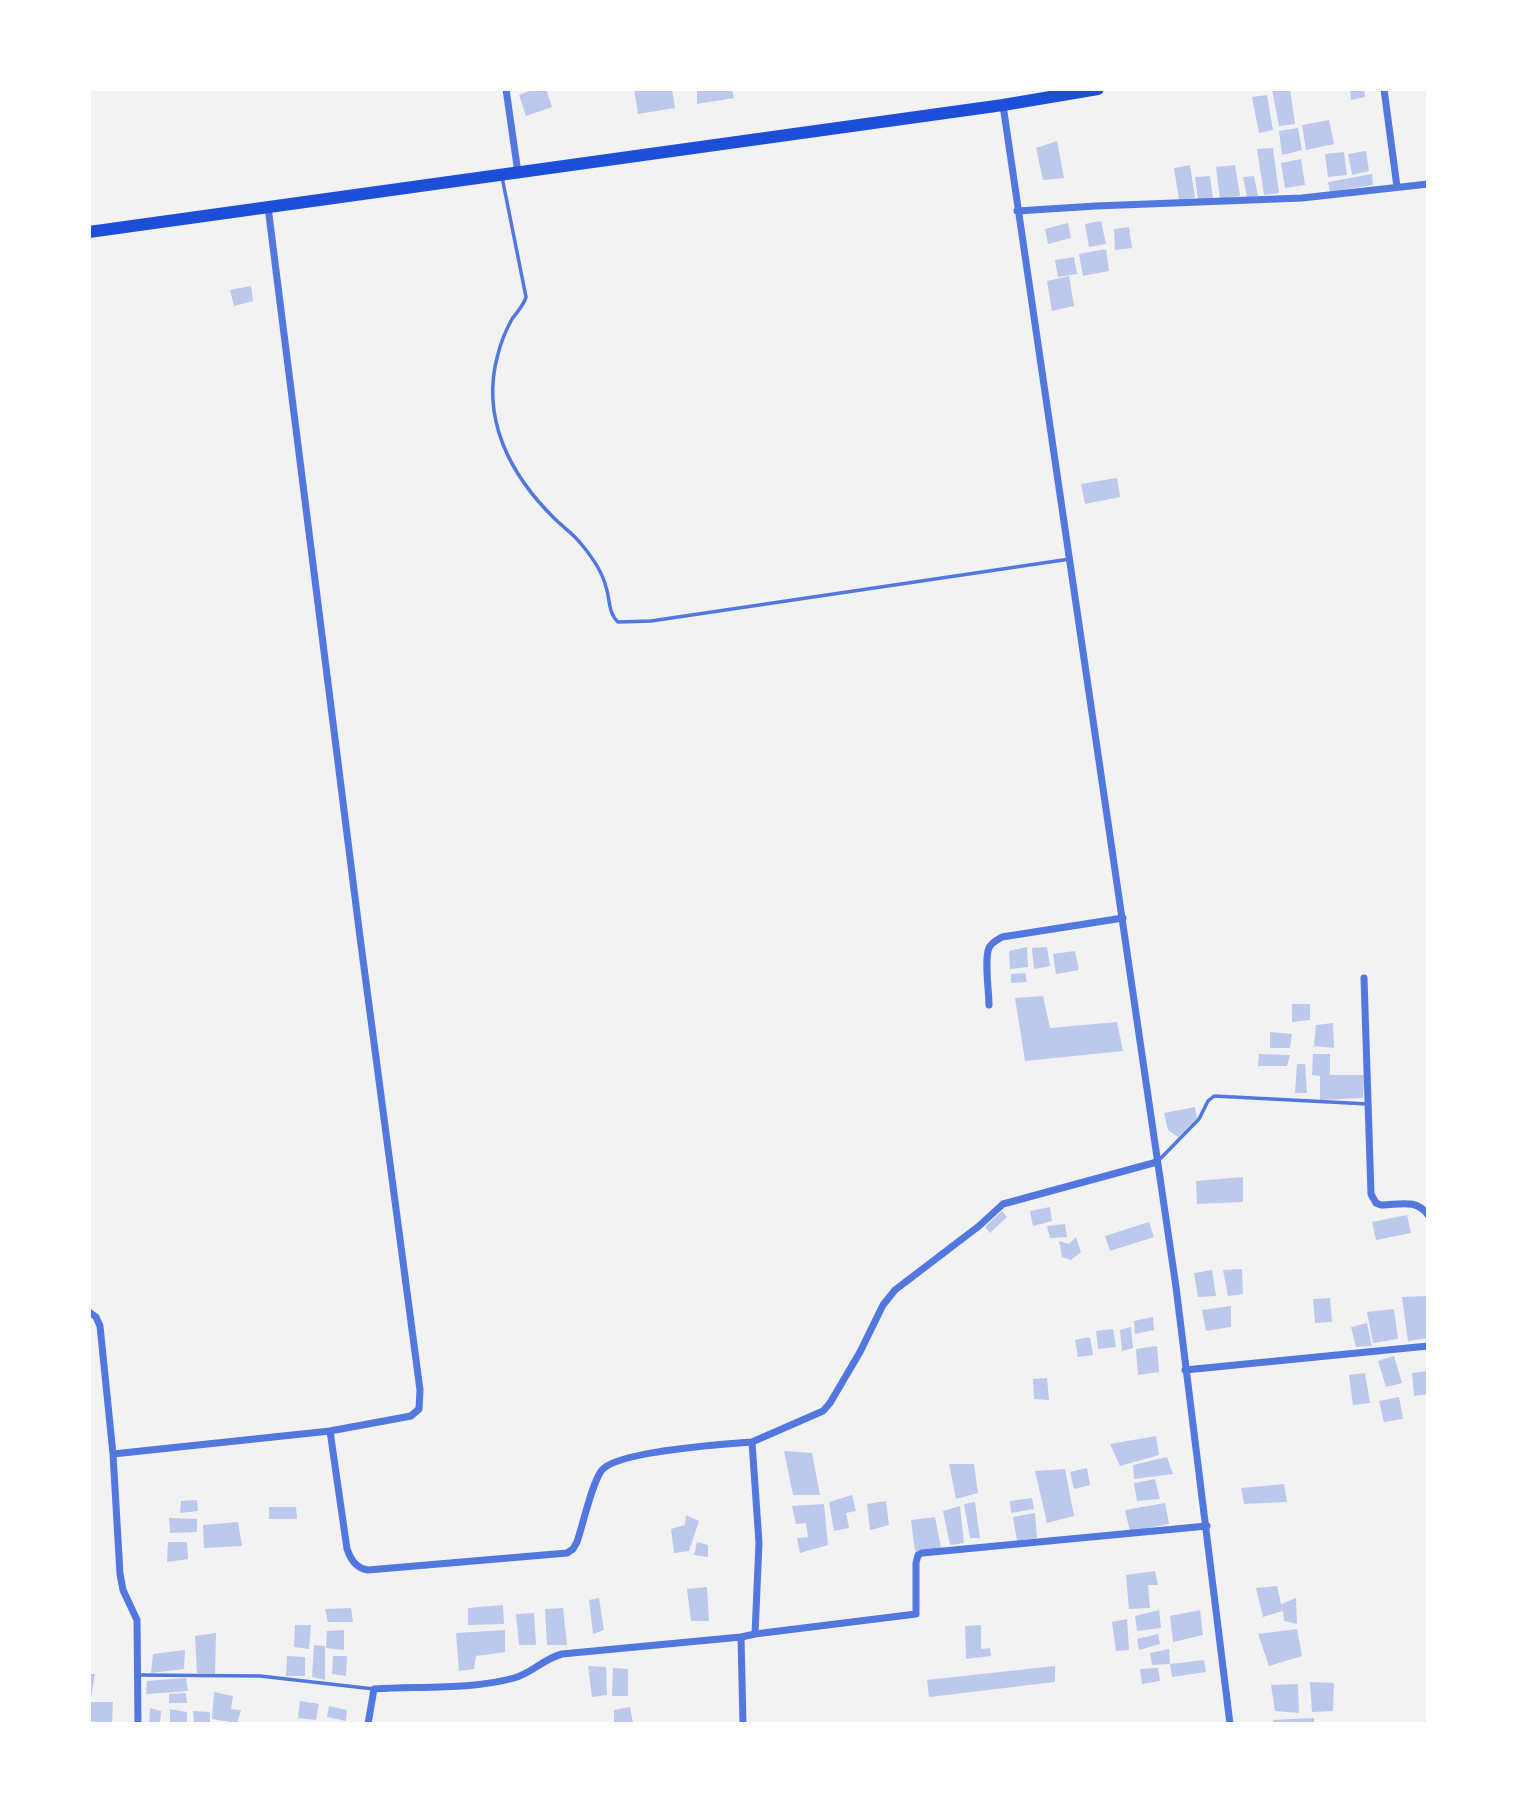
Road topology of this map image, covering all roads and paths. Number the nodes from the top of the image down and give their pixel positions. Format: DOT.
graph roads {
  1 [pos="506,89"];
  2 [pos="1098,89"];
  3 [pos="1384,89"];
  4 [pos="1003,105"];
  5 [pos="518,173"];
  6 [pos="502,175"];
  7 [pos="1428,184"];
  8 [pos="1397,187"];
  9 [pos="268,207"];
  10 [pos="1017,211"];
  11 [pos="89,232"];
  12 [pos="1070,559"];
  13 [pos="1123,918"];
  14 [pos="1364,978"];
  15 [pos="989,1004"];
  16 [pos="1368,1104"];
  17 [pos="1157,1162"];
  18 [pos="1428,1215"];
  19 [pos="89,1312"];
  20 [pos="1428,1346"];
  21 [pos="1185,1370"];
  22 [pos="330,1431"];
  23 [pos="752,1441"];
  24 [pos="113,1454"];
  25 [pos="1207,1526"];
  26 [pos="755,1634"];
  27 [pos="741,1637"];
  28 [pos="139,1675"];
  29 [pos="373,1689"];
  30 [pos="138,1724"];
  31 [pos="368,1724"];
  32 [pos="743,1724"];
  33 [pos="1230,1724"];
  1 -- 5 [label="street"];
  2 -- 4 [label="main road"];
  3 -- 8 [label="street"];
  4 -- 5 [label="main road"];
  4 -- 10 [label="street"];
  5 -- 6 [label="main road"];
  6 -- 9 [label="main road"];
  6 -- 12 [label="lane"];
  7 -- 8 [label="street"];
  8 -- 10 [label="street"];
  9 -- 11 [label="main road"];
  9 -- 22 [label="street"];
  10 -- 12 [label="street"];
  12 -- 13 [label="street"];
  13 -- 15 [label="street"];
  13 -- 17 [label="street"];
  14 -- 16 [label="street"];
  16 -- 17 [label="lane"];
  16 -- 18 [label="street"];
  17 -- 21 [label="street"];
  17 -- 23 [label="street"];
  19 -- 24 [label="street"];
  20 -- 21 [label="street"];
  21 -- 25 [label="street"];
  22 -- 23 [label="street"];
  22 -- 24 [label="street"];
  23 -- 26 [label="street"];
  24 -- 28 [label="street"];
  25 -- 26 [label="street"];
  25 -- 33 [label="street"];
  26 -- 27 [label="street"];
  27 -- 29 [label="street"];
  27 -- 32 [label="street"];
  28 -- 29 [label="lane"];
  28 -- 30 [label="street"];
  29 -- 31 [label="street"];
}
